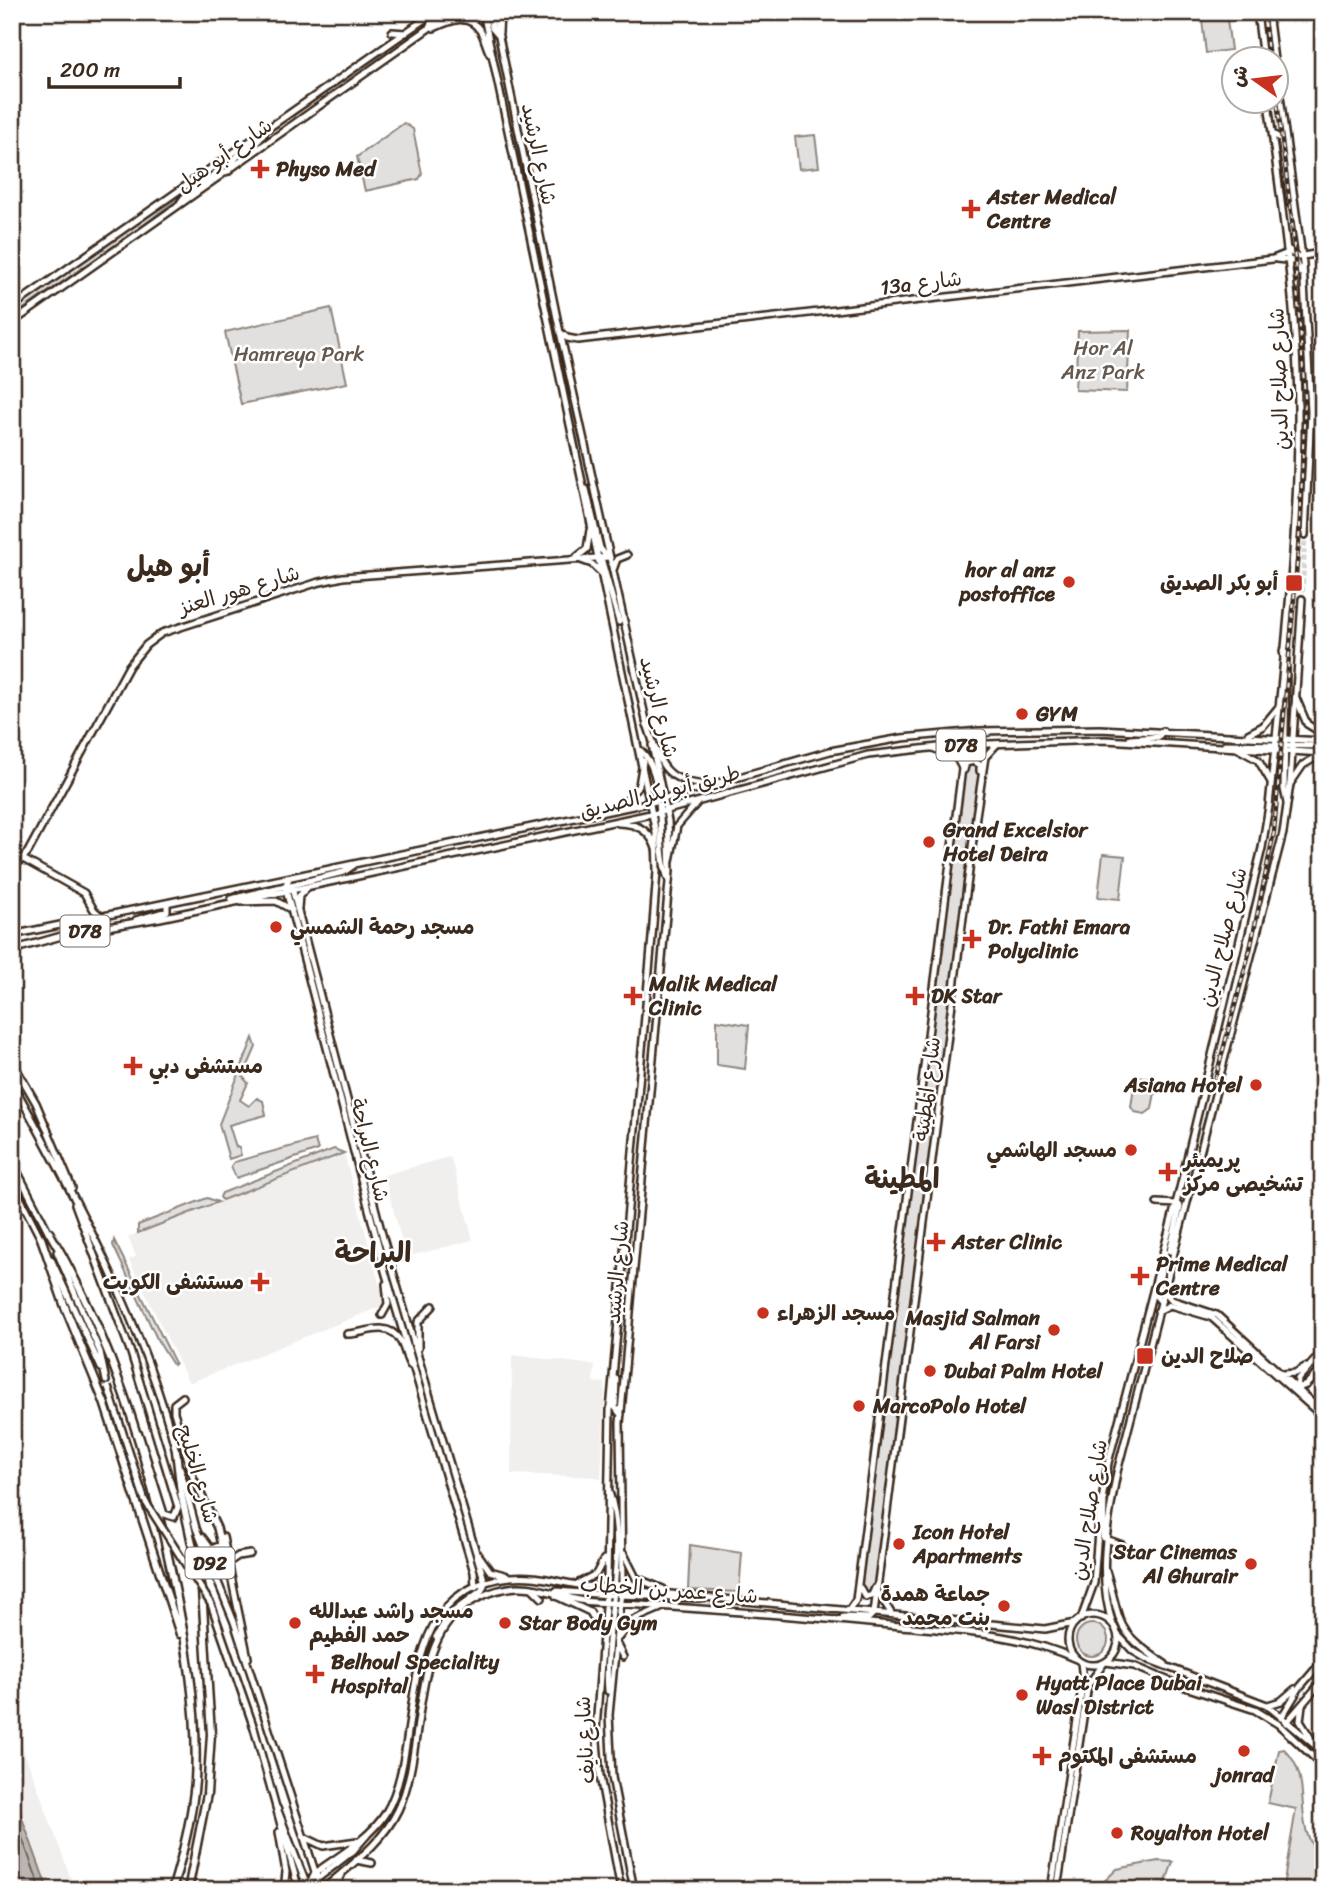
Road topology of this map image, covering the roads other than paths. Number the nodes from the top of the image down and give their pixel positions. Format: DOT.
graph roads {
  1 [pos="443,12"];
  2 [pos="452,12"];
  3 [pos="483,12"];
  4 [pos="492,12"];
  5 [pos="500,12"];
  6 [pos="1257,12"];
  7 [pos="1268,12"];
  8 [pos="433,13"];
  9 [pos="428,29"];
  10 [pos="392,32"];
  11 [pos="406,33"];
  12 [pos="498,35"];
  13 [pos="1261,46"];
  14 [pos="1272,46"];
  15 [pos="492,55"];
  16 [pos="1270,116"];
  17 [pos="1283,116"];
  18 [pos="266,129"];
  19 [pos="1273,134"];
  20 [pos="224,158"];
  21 [pos="231,167"];
  22 [pos="179,205"];
  23 [pos="1296,214"];
  24 [pos="1277,220"];
  25 [pos="1284,225"];
  26 [pos="1288,254"];
  27 [pos="1315,254"];
  28 [pos="1303,256"];
  29 [pos="12,307"];
  30 [pos="12,323"];
  31 [pos="1307,324"];
  32 [pos="560,332"];
  33 [pos="580,481"];
  34 [pos="590,523"];
  35 [pos="1306,535"];
  36 [pos="627,555"];
  37 [pos="598,557"];
  38 [pos="609,557"];
  39 [pos="575,559"];
  40 [pos="601,575"];
  41 [pos="616,590"];
  42 [pos="1302,599"];
  43 [pos="628,648"];
  44 [pos="1283,651"];
  45 [pos="1296,698"];
  46 [pos="1277,709"];
  47 [pos="646,721"];
  48 [pos="991,730"];
  49 [pos="1163,731"];
  50 [pos="1246,734"];
  51 [pos="1323,734"];
  52 [pos="1274,736"];
  53 [pos="1284,737"];
  54 [pos="1323,740"];
  55 [pos="1128,741"];
  56 [pos="1293,741"];
  57 [pos="999,743"];
  58 [pos="1285,744"];
  59 [pos="965,745"];
  60 [pos="1210,746"];
  61 [pos="1323,746"];
  62 [pos="1230,747"];
  63 [pos="925,748"];
  64 [pos="1273,748"];
  65 [pos="640,751"];
  66 [pos="1289,752"];
  67 [pos="1323,753"];
  68 [pos="643,761"];
  69 [pos="962,768"];
  70 [pos="1271,782"];
  71 [pos="1290,784"];
  72 [pos="715,785"];
  73 [pos="960,787"];
  74 [pos="658,801"];
  75 [pos="699,802"];
  76 [pos="1287,803"];
  77 [pos="618,810"];
  78 [pos="660,812"];
  79 [pos="976,816"];
  80 [pos="607,822"];
  81 [pos="657,852"];
  82 [pos="23,859"];
  83 [pos="670,861"];
  84 [pos="12,870"];
  85 [pos="669,881"];
  86 [pos="309,886"];
  87 [pos="290,888"];
  88 [pos="238,901"];
  89 [pos="167,905"];
  90 [pos="91,906"];
  91 [pos="215,906"];
  92 [pos="295,909"];
  93 [pos="103,918"];
  94 [pos="86,922"];
  95 [pos="127,924"];
  96 [pos="1241,929"];
  97 [pos="1235,933"];
  98 [pos="12,935"];
  99 [pos="652,937"];
  100 [pos="12,950"];
  101 [pos="306,962"];
  102 [pos="303,970"];
  103 [pos="656,1004"];
  104 [pos="12,1061"];
  105 [pos="12,1082"];
  106 [pos="13,1162"];
  107 [pos="12,1182"];
  108 [pos="74,1197"];
  109 [pos="1157,1203"];
  110 [pos="1175,1204"];
  111 [pos="49,1232"];
  112 [pos="41,1238"];
  113 [pos="1164,1245"];
  114 [pos="1171,1261"];
  115 [pos="385,1271"];
  116 [pos="638,1286"];
  117 [pos="1163,1290"];
  118 [pos="631,1292"];
  119 [pos="1160,1302"];
  120 [pos="433,1306"];
  121 [pos="1175,1306"];
  122 [pos="1157,1311"];
  123 [pos="382,1315"];
  124 [pos="347,1335"];
  125 [pos="1321,1354"];
  126 [pos="419,1362"];
  127 [pos="1323,1367"];
  128 [pos="414,1368"];
  129 [pos="613,1370"];
  130 [pos="1281,1374"];
  131 [pos="107,1384"];
  132 [pos="1298,1392"];
  133 [pos="183,1399"];
  134 [pos="1311,1402"];
  135 [pos="621,1415"];
  136 [pos="1323,1415"];
  137 [pos="136,1429"];
  138 [pos="176,1451"];
  139 [pos="608,1489"];
  140 [pos="1102,1496"];
  141 [pos="627,1502"];
  142 [pos="621,1509"];
  143 [pos="215,1523"];
  144 [pos="197,1528"];
  145 [pos="1106,1541"];
  146 [pos="472,1543"];
  147 [pos="864,1544"];
  148 [pos="1122,1545"];
  149 [pos="622,1548"];
  150 [pos="606,1549"];
  151 [pos="250,1554"];
  152 [pos="228,1563"];
  153 [pos="881,1564"];
  154 [pos="1104,1566"];
  155 [pos="511,1577"];
  156 [pos="485,1583"];
  157 [pos="878,1584"];
  158 [pos="573,1585"];
  159 [pos="475,1587"];
  160 [pos="532,1588"];
  161 [pos="610,1588"];
  162 [pos="622,1588"];
  163 [pos="541,1590"];
  164 [pos="554,1593"];
  165 [pos="676,1593"];
  166 [pos="706,1597"];
  167 [pos="542,1598"];
  168 [pos="609,1599"];
  169 [pos="621,1599"];
  170 [pos="672,1606"];
  171 [pos="849,1610"];
  172 [pos="874,1613"];
  173 [pos="894,1614"];
  174 [pos="836,1619"];
  175 [pos="1078,1621"];
  176 [pos="446,1625"];
  177 [pos="1113,1625"];
  178 [pos="453,1629"];
  179 [pos="1118,1635"];
  180 [pos="602,1639"];
  181 [pos="617,1643"];
  182 [pos="432,1657"];
  183 [pos="623,1657"];
  184 [pos="1078,1660"];
  185 [pos="1323,1660"];
  186 [pos="1105,1662"];
  187 [pos="249,1669"];
  188 [pos="1177,1671"];
  189 [pos="189,1674"];
  190 [pos="1305,1679"];
  191 [pos="1323,1680"];
  192 [pos="1306,1698"];
  193 [pos="609,1701"];
  194 [pos="1268,1704"];
  195 [pos="1285,1718"];
  196 [pos="1280,1726"];
  197 [pos="407,1734"];
  198 [pos="1313,1743"];
  199 [pos="597,1750"];
  200 [pos="1323,1752"];
  201 [pos="1323,1766"];
  202 [pos="408,1777"];
  203 [pos="612,1777"];
  204 [pos="272,1799"];
  205 [pos="278,1822"];
  206 [pos="367,1835"];
  207 [pos="303,1836"];
  208 [pos="357,1841"];
  209 [pos="356,1860"];
  210 [pos="372,1863"];
  211 [pos="342,1873"];
  212 [pos="316,1876"];
  213 [pos="312,1888"];
  214 [pos="296,1889"];
  215 [pos="172,1890"];
  216 [pos="188,1890"];
  217 [pos="284,1890"];
  218 [pos="335,1890"];
  219 [pos="621,1890"];
  220 [pos="634,1890"];
  221 [pos="1051,1890"];
  222 [pos="1058,1890"];
  1 -- 9 [label="main road"];
  2 -- 9 [label="main road, شارع أبو هيل"];
  3 -- 15 [label="main road, شارع الرشيد"];
  4 -- 12 [label="main road"];
  5 -- 12 [label="main road"];
  6 -- 13 [label="main road"];
  7 -- 14 [label="main road"];
  8 -- 11 [label="main road, شارع أبو هيل"];
  9 -- 15 [label="main road"];
  9 -- 21 [label="main road, شارع أبو هيل"];
  10 -- 11 [label="main road"];
  11 -- 18 [label="main road, شارع أبو هيل"];
  12 -- 32 [label="main road, شارع الرشيد"];
  15 -- 33 [label="main road, شارع الرشيد"];
  16 -- 19 [label="main road"];
  17 -- 23 [label="main road"];
  18 -- 20 [label="main road, شارع أبو هيل"];
  18 -- 21 [label="main road"];
  19 -- 23 [label="main road"];
  19 -- 25 [label="main road"];
  20 -- 22 [label="main road"];
  20 -- 29 [label="main road, شارع أبو هيل"];
  21 -- 22 [label="main road, شارع أبو هيل"];
  22 -- 30 [label="main road, شارع أبو هيل"];
  23 -- 28 [label="main road"];
  24 -- 25 [label="main road"];
  25 -- 26 [label="main road"];
  26 -- 28 [label="main road"];
  26 -- 31 [label="main road"];
  26 -- 32 [label="main road, 13a شارع"];
  26 -- 44 [label="main road, شارع صلاح الدين"];
  27 -- 28 [label="main road"];
  28 -- 31 [label="main road"];
  31 -- 35 [label="main road"];
  32 -- 38 [label="main road, شارع الرشيد"];
  33 -- 34 [label="main road, شارع الرشيد"];
  33 -- 38 [label="main road"];
  34 -- 37 [label="main road, شارع الرشيد"];
  34 -- 39 [label="main road"];
  36 -- 41 [label="main road"];
  37 -- 38 [label="main road, شارع هور العنز"];
  37 -- 39 [label="main road, شارع هور العنز"];
  37 -- 40 [label="main road, شارع الرشيد"];
  37 -- 43 [label="main road"];
  38 -- 41 [label="main road, شارع الرشيد"];
  39 -- 40 [label="main road"];
  39 -- 82 [label="main road, شارع هور العنز"];
  40 -- 65 [label="main road, شارع الرشيد"];
  41 -- 43 [label="main road, شارع الرشيد"];
  42 -- 45 [label="main road, شارع صلاح الدين"];
  43 -- 47 [label="main road, شارع الرشيد"];
  44 -- 46 [label="main road, شارع صلاح الدين"];
  44 -- 53 [label="main road"];
  45 -- 51 [label="main road"];
  45 -- 56 [label="main road, شارع صلاح الدين"];
  46 -- 50 [label="main road"];
  46 -- 52 [label="main road, شارع صلاح الدين"];
  47 -- 72 [label="main road"];
  47 -- 74 [label="main road, شارع الرشيد"];
  48 -- 49 [label="main road, طريق أبو بكر الصديق / D78"];
  48 -- 59 [label="main road"];
  48 -- 72 [label="main road, طريق أبو بكر الصديق / D78"];
  49 -- 50 [label="main road, طريق أبو بكر الصديق / D78"];
  49 -- 55 [label="main road"];
  50 -- 52 [label="main road, طريق أبو بكر الصديق / D78"];
  52 -- 53 [label="main road, طريق أبو بكر الصديق / D78"];
  52 -- 64 [label="main road, شارع صلاح الدين"];
  53 -- 56 [label="main road, طريق أبو بكر الصديق / D78"];
  53 -- 58 [label="main road"];
  54 -- 56 [label="main road, طريق أبو بكر الصديق / D78"];
  55 -- 57 [label="main road, طريق أبو بكر الصديق / D78"];
  55 -- 60 [label="main road, طريق أبو بكر الصديق / D78"];
  56 -- 58 [label="main road"];
  56 -- 61 [label="main road"];
  56 -- 66 [label="main road, شارع صلاح الدين"];
  57 -- 59 [label="main road, طريق أبو بكر الصديق / D78"];
  57 -- 79 [label="main road, شارع المطينة"];
  58 -- 64 [label="main road"];
  58 -- 66 [label="main road"];
  59 -- 63 [label="main road, طريق أبو بكر الصديق / D78"];
  59 -- 69 [label="main road, شارع المطينة"];
  60 -- 62 [label="main road, طريق أبو بكر الصديق / D78"];
  60 -- 64 [label="main road"];
  62 -- 64 [label="main road, طريق أبو بكر الصديق / D78"];
  62 -- 70 [label="main road"];
  63 -- 69 [label="main road"];
  63 -- 75 [label="main road, طريق أبو بكر الصديق / D78"];
  64 -- 66 [label="main road, طريق أبو بكر الصديق / D78"];
  64 -- 70 [label="main road, شارع صلاح الدين"];
  65 -- 68 [label="main road, شارع الرشيد"];
  65 -- 74 [label="main road"];
  66 -- 67 [label="main road, طريق أبو بكر الصديق / D78"];
  66 -- 71 [label="main road, شارع صلاح الدين"];
  66 -- 76 [label="main road"];
  67 -- 71 [label="main road"];
  68 -- 74 [label="main road, شارع الرشيد"];
  68 -- 77 [label="main road"];
  69 -- 73 [label="main road, شارع المطينة"];
  70 -- 96 [label="main road, شارع صلاح الدين"];
  71 -- 76 [label="main road, شارع صلاح الدين"];
  72 -- 74 [label="main road, طريق أبو بكر الصديق / D78"];
  73 -- 79 [label="main road"];
  73 -- 147 [label="main road, شارع المطينة"];
  74 -- 77 [label="main road, طريق أبو بكر الصديق / D78"];
  74 -- 78 [label="main road, شارع الرشيد"];
  74 -- 78 [label="main road, شارع الرشيد"];
  75 -- 78 [label="main road, طريق أبو بكر الصديق / D78"];
  75 -- 83 [label="main road"];
  76 -- 114 [label="main road, شارع صلاح الدين"];
  77 -- 87 [label="main road, طريق أبو بكر الصديق / D78"];
  78 -- 80 [label="main road, طريق أبو بكر الصديق / D78"];
  78 -- 81 [label="main road, شارع الرشيد"];
  78 -- 83 [label="main road, شارع الرشيد"];
  78 -- 85 [label="main road"];
  79 -- 153 [label="main road, شارع المطينة"];
  80 -- 81 [label="main road"];
  80 -- 86 [label="main road, طريق أبو بكر الصديق / D78"];
  81 -- 99 [label="main road, شارع الرشيد"];
  82 -- 84 [label="main road, شارع هور العنز"];
  82 -- 90 [label="main road"];
  83 -- 85 [label="main road, شارع الرشيد"];
  85 -- 103 [label="main road, شارع الرشيد"];
  86 -- 87 [label="main road, طريق أبو بكر الصديق / D78"];
  86 -- 92 [label="main road"];
  87 -- 88 [label="main road, طريق أبو بكر الصديق / D78"];
  87 -- 89 [label="main road, طريق أبو بكر الصديق / D78"];
  87 -- 91 [label="main road"];
  87 -- 92 [label="main road, شارع البراحة"];
  88 -- 91 [label="main road, طريق أبو بكر الصديق / D78"];
  88 -- 92 [label="main road"];
  89 -- 93 [label="main road, طريق أبو بكر الصديق / D78"];
  89 -- 95 [label="main road"];
  90 -- 93 [label="main road"];
  90 -- 94 [label="main road"];
  91 -- 95 [label="main road, طريق أبو بكر الصديق / D78"];
  92 -- 101 [label="main road, شارع البراحة"];
  92 -- 126 [label="main road, شارع البراحة"];
  93 -- 94 [label="main road, طريق أبو بكر الصديق / D78"];
  94 -- 98 [label="main road, طريق أبو بكر الصديق / D78"];
  95 -- 100 [label="main road, طريق أبو بكر الصديق / D78"];
  96 -- 97 [label="main road"];
  96 -- 110 [label="main road, شارع صلاح الدين"];
  99 -- 103 [label="main road"];
  99 -- 129 [label="main road, شارع الرشيد"];
  101 -- 102 [label="main road"];
  101 -- 115 [label="main road, شارع البراحة"];
  103 -- 118 [label="main road, شارع الرشيد"];
  104 -- 108 [label="main road"];
  105 -- 108 [label="main road, شارع الخليج / D92"];
  106 -- 111 [label="main road"];
  107 -- 112 [label="main road, D92"];
  108 -- 137 [label="main road"];
  108 -- 138 [label="main road, شارع الخليج / D92"];
  109 -- 110 [label="main road"];
  110 -- 113 [label="main road, شارع صلاح الدين"];
  110 -- 114 [label="main road"];
  111 -- 131 [label="main road"];
  111 -- 137 [label="highway"];
  112 -- 131 [label="main road, D92"];
  112 -- 189 [label="highway"];
  113 -- 119 [label="main road"];
  113 -- 140 [label="main road, شارع صلاح الدين"];
  114 -- 117 [label="main road, شارع صلاح الدين"];
  115 -- 123 [label="main road"];
  115 -- 128 [label="main road, شارع البراحة"];
  116 -- 118 [label="main road"];
  117 -- 119 [label="main road, شارع صلاح الدين"];
  117 -- 130 [label="main road"];
  118 -- 135 [label="main road, شارع الرشيد"];
  119 -- 121 [label="main road"];
  119 -- 122 [label="main road, شارع صلاح الدين"];
  120 -- 126 [label="main road"];
  121 -- 122 [label="main road"];
  121 -- 132 [label="main road"];
  122 -- 145 [label="main road, شارع صلاح الدين"];
  124 -- 128 [label="main road"];
  125 -- 127 [label="main road"];
  125 -- 130 [label="main road"];
  125 -- 132 [label="main road"];
  126 -- 146 [label="main road, شارع البراحة"];
  127 -- 132 [label="main road"];
  127 -- 134 [label="main road"];
  128 -- 159 [label="main road, شارع البراحة"];
  129 -- 135 [label="main road"];
  129 -- 139 [label="main road, شارع الرشيد"];
  130 -- 132 [label="main road"];
  131 -- 204 [label="main road, D92, bridge"];
  132 -- 134 [label="main road"];
  132 -- 136 [label="main road"];
  133 -- 143 [label="main road"];
  134 -- 136 [label="main road"];
  135 -- 142 [label="main road, شارع الرشيد"];
  137 -- 189 [label="highway"];
  138 -- 144 [label="main road, شارع الخليج / D92"];
  138 -- 216 [label="highway"];
  139 -- 150 [label="main road, شارع الرشيد"];
  139 -- 161 [label="main road"];
  140 -- 145 [label="main road"];
  140 -- 175 [label="main road, شارع صلاح الدين"];
  141 -- 142 [label="main road"];
  142 -- 149 [label="main road, شارع الرشيد"];
  143 -- 144 [label="main road"];
  143 -- 152 [label="main road"];
  144 -- 187 [label="main road, شارع الخليج / D92"];
  145 -- 148 [label="main road"];
  145 -- 154 [label="main road, شارع صلاح الدين"];
  146 -- 155 [label="main road"];
  146 -- 156 [label="main road, شارع البراحة"];
  147 -- 153 [label="main road"];
  147 -- 171 [label="main road, شارع المطينة"];
  149 -- 162 [label="main road, شارع الرشيد"];
  149 -- 165 [label="main road"];
  150 -- 158 [label="main road"];
  150 -- 161 [label="main road, شارع الرشيد"];
  151 -- 152 [label="main road"];
  152 -- 187 [label="main road"];
  153 -- 157 [label="main road, شارع المطينة"];
  154 -- 177 [label="main road, شارع صلاح الدين"];
  154 -- 188 [label="main road"];
  155 -- 156 [label="main road, شارع عمر بن الخطاب"];
  155 -- 158 [label="main road, شارع عمر بن الخطاب"];
  156 -- 159 [label="main road, شارع عمر بن الخطاب"];
  156 -- 182 [label="main road"];
  157 -- 172 [label="main road, شارع المطينة"];
  157 -- 173 [label="main road"];
  158 -- 161 [label="main road, شارع عمر بن الخطاب"];
  159 -- 197 [label="main road, شارع عمر بن الخطاب"];
  160 -- 163 [label="main road, شارع عمر بن الخطاب"];
  160 -- 167 [label="main road"];
  160 -- 176 [label="main road, شارع عمر بن الخطاب"];
  161 -- 162 [label="main road, شارع عمر بن الخطاب"];
  161 -- 168 [label="main road, شارع نايف"];
  162 -- 165 [label="main road, شارع عمر بن الخطاب"];
  162 -- 169 [label="main road, شارع نايف"];
  163 -- 164 [label="main road, شارع عمر بن الخطاب"];
  163 -- 168 [label="main road"];
  164 -- 168 [label="main road, شارع عمر بن الخطاب"];
  164 -- 180 [label="main road"];
  165 -- 166 [label="main road, شارع عمر بن الخطاب"];
  166 -- 169 [label="main road"];
  166 -- 171 [label="main road, شارع عمر بن الخطاب"];
  168 -- 169 [label="main road, شارع عمر بن الخطاب"];
  168 -- 180 [label="main road, شارع نايف"];
  168 -- 193 [label="main road"];
  169 -- 170 [label="main road, شارع عمر بن الخطاب"];
  169 -- 181 [label="main road, شارع نايف"];
  170 -- 174 [label="main road, شارع عمر بن الخطاب"];
  170 -- 181 [label="main road"];
  171 -- 172 [label="main road, شارع عمر بن الخطاب"];
  172 -- 173 [label="main road, شارع عمر بن الخطاب"];
  172 -- 174 [label="main road"];
  173 -- 175 [label="main road, شارع عمر بن الخطاب"];
  174 -- 184 [label="main road, شارع عمر بن الخطاب"];
  175 -- 177 [label="main road"];
  175 -- 184 [label="main road"];
  176 -- 178 [label="main road"];
  176 -- 182 [label="main road, شارع عمر بن الخطاب"];
  177 -- 179 [label="main road"];
  179 -- 186 [label="main road"];
  179 -- 188 [label="main road"];
  180 -- 199 [label="main road, شارع نايف"];
  181 -- 183 [label="main road"];
  181 -- 193 [label="main road, شارع نايف"];
  182 -- 202 [label="main road, شارع عمر بن الخطاب"];
  184 -- 186 [label="main road"];
  184 -- 221 [label="main road"];
  185 -- 190 [label="main road"];
  186 -- 196 [label="main road"];
  186 -- 222 [label="main road"];
  187 -- 207 [label="main road, شارع الخليج / D92"];
  188 -- 194 [label="main road"];
  189 -- 215 [label="highway"];
  190 -- 194 [label="main road"];
  190 -- 195 [label="main road"];
  191 -- 192 [label="main road"];
  192 -- 195 [label="main road"];
  192 -- 198 [label="main road"];
  193 -- 203 [label="main road, شارع نايف"];
  194 -- 195 [label="main road"];
  195 -- 196 [label="main road"];
  195 -- 198 [label="main road"];
  196 -- 201 [label="main road"];
  197 -- 202 [label="main road"];
  197 -- 206 [label="main road, شارع عمر بن الخطاب"];
  198 -- 200 [label="main road"];
  199 -- 203 [label="main road"];
  199 -- 219 [label="main road, شارع نايف"];
  202 -- 209 [label="main road, شارع عمر بن الخطاب"];
  203 -- 220 [label="main road, شارع نايف"];
  204 -- 205 [label="main road"];
  204 -- 213 [label="main road"];
  205 -- 214 [label="main road"];
  205 -- 217 [label="main road"];
  206 -- 208 [label="main road, شارع عمر بن الخطاب"];
  206 -- 212 [label="main road"];
  207 -- 208 [label="main road"];
  207 -- 212 [label="main road, شارع الخليج"];
  208 -- 212 [label="main road, شارع عمر بن الخطاب"];
  209 -- 210 [label="main road"];
  209 -- 211 [label="main road, شارع عمر بن الخطاب"];
  211 -- 213 [label="main road, شارع عمر بن الخطاب"];
  211 -- 218 [label="main road"];
  212 -- 213 [label="main road"];
  212 -- 213 [label="main road, شارع الخليج"];
  213 -- 214 [label="main road"];
}
